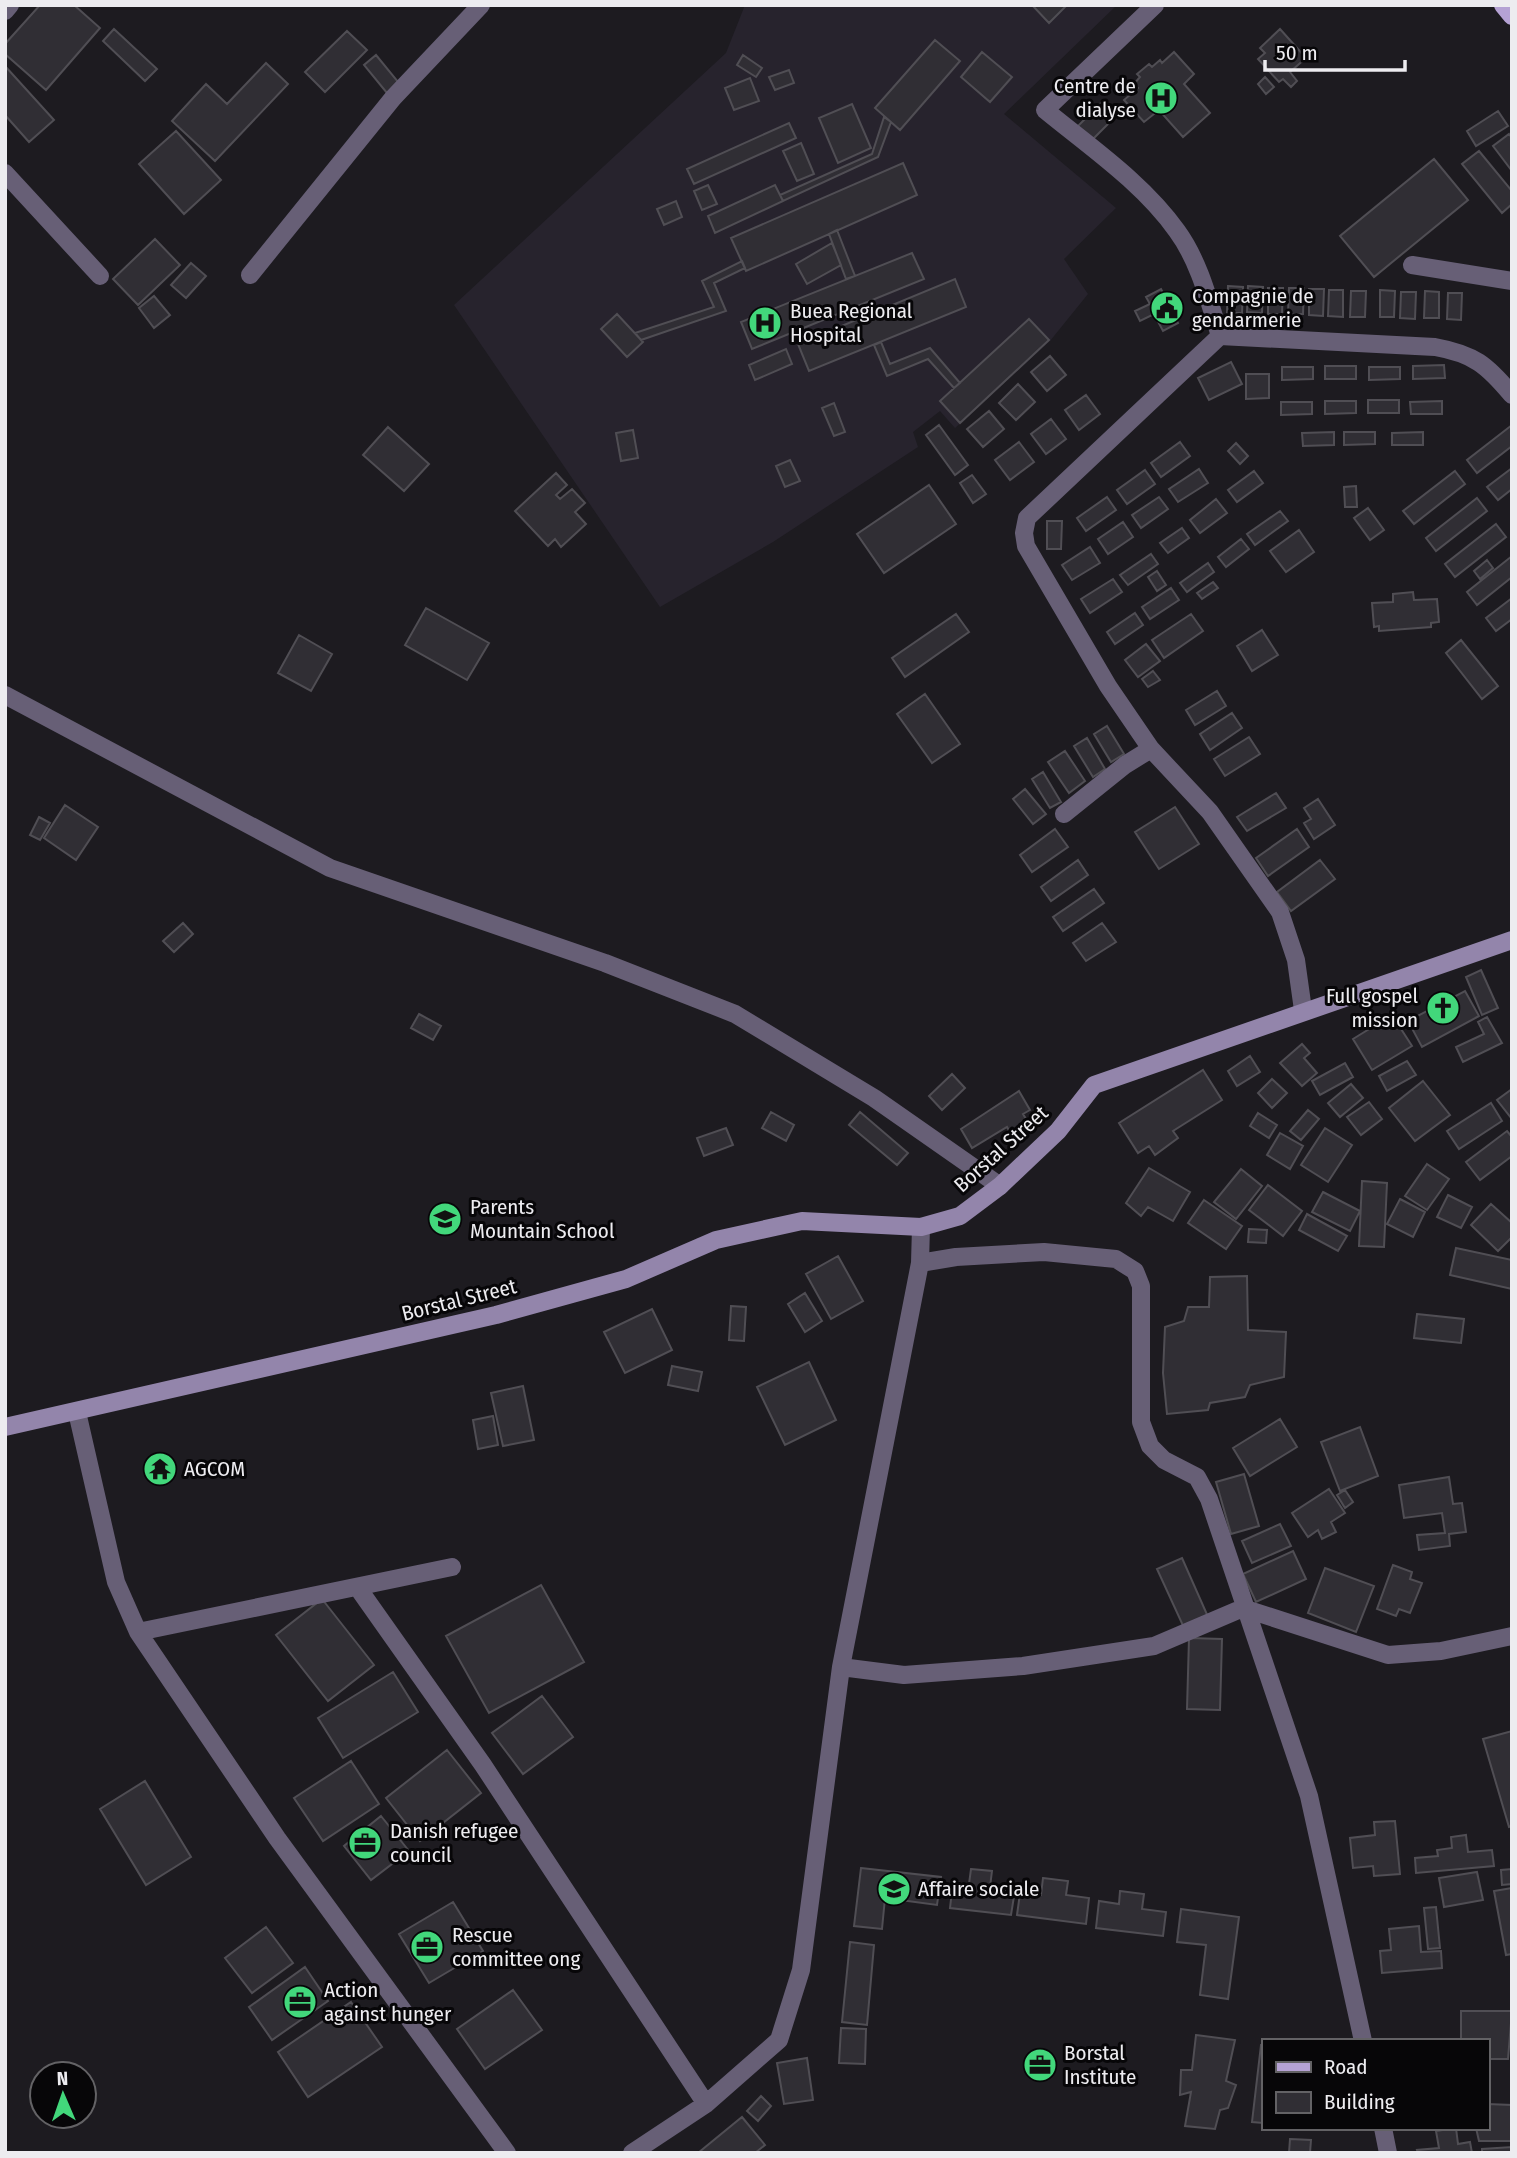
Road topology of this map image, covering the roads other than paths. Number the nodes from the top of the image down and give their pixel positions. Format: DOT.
graph roads {
  1 [pos="10,5"];
  2 [pos="481,5"];
  3 [pos="1155,5"];
  4 [pos="1503,5"];
  5 [pos="5,11"];
  6 [pos="1512,16"];
  7 [pos="5,173"];
  8 [pos="1412,265"];
  9 [pos="250,275"];
  10 [pos="100,276"];
  11 [pos="1512,281"];
  12 [pos="1220,336"];
  13 [pos="1512,395"];
  14 [pos="5,695"];
  15 [pos="1151,749"];
  16 [pos="1064,814"];
  17 [pos="1512,940"];
  18 [pos="1303,1010"];
  19 [pos="1000,1186"];
  20 [pos="921,1227"];
  21 [pos="920,1263"];
  22 [pos="77,1412"];
  23 [pos="5,1427"];
  24 [pos="452,1567"];
  25 [pos="358,1588"];
  26 [pos="1243,1608"];
  27 [pos="138,1632"];
  28 [pos="1512,1636"];
  29 [pos="841,1667"];
  30 [pos="1363,2039"];
  31 [pos="706,2104"];
  32 [pos="1383,2130"];
  33 [pos="507,2153"];
  34 [pos="632,2153"];
  35 [pos="1388,2153"];
  1 -- 5 [label="street"];
  2 -- 9 [label="street"];
  3 -- 12 [label="street"];
  4 -- 6 [label="main road"];
  7 -- 10 [label="street"];
  8 -- 11 [label="street"];
  12 -- 13 [label="street"];
  12 -- 15 [label="street"];
  14 -- 19 [label="street"];
  15 -- 16 [label="street"];
  15 -- 18 [label="street"];
  17 -- 18 [label="street, Borstal Street"];
  18 -- 19 [label="street, Borstal Street"];
  19 -- 20 [label="street, Borstal Street"];
  20 -- 21 [label="street"];
  20 -- 22 [label="street, Borstal Street"];
  21 -- 26 [label="street"];
  21 -- 29 [label="street"];
  22 -- 23 [label="street, Borstal Street"];
  22 -- 27 [label="street"];
  24 -- 25 [label="street"];
  25 -- 27 [label="street"];
  25 -- 31 [label="street"];
  26 -- 28 [label="street"];
  26 -- 29 [label="street"];
  26 -- 30 [label="street"];
  27 -- 33 [label="street"];
  29 -- 31 [label="street"];
  31 -- 34 [label="street"];
  32 -- 35 [label="street"];
}
